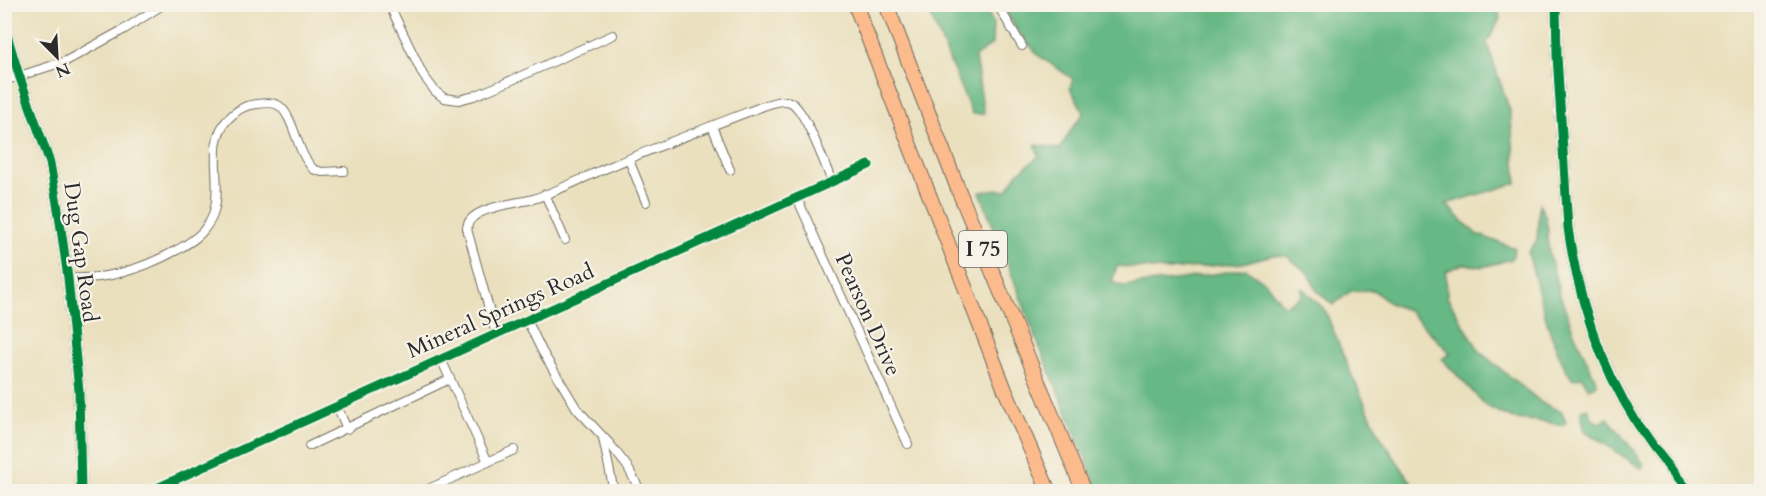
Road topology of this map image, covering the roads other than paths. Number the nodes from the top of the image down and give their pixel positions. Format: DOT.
graph roads {
  1 [pos="164,4"];
  2 [pos="389,4"];
  3 [pos="855,4"];
  4 [pos="886,4"];
  5 [pos="997,4"];
  6 [pos="1556,4"];
  7 [pos="4,24"];
  8 [pos="613,35"];
  9 [pos="1022,46"];
  10 [pos="19,75"];
  11 [pos="4,81"];
  12 [pos="712,126"];
  13 [pos="629,160"];
  14 [pos="869,165"];
  15 [pos="730,170"];
  16 [pos="344,171"];
  17 [pos="832,182"];
  18 [pos="545,194"];
  19 [pos="796,198"];
  20 [pos="646,202"];
  21 [pos="565,240"];
  22 [pos="68,278"];
  23 [pos="527,320"];
  24 [pos="496,334"];
  25 [pos="441,359"];
  26 [pos="450,379"];
  27 [pos="337,405"];
  28 [pos="347,429"];
  29 [pos="603,436"];
  30 [pos="908,444"];
  31 [pos="309,446"];
  32 [pos="514,450"];
  33 [pos="488,462"];
  34 [pos="81,492"];
  35 [pos="148,492"];
  36 [pos="422,492"];
  37 [pos="614,492"];
  38 [pos="642,492"];
  39 [pos="1049,492"];
  40 [pos="1084,492"];
  41 [pos="1690,492"];
  1 -- 10 [label="street"];
  2 -- 8 [label="street"];
  3 -- 39 [label="highway, I 75"];
  4 -- 40 [label="highway, I 75"];
  5 -- 9 [label="street"];
  6 -- 41 [label="street"];
  7 -- 10 [label="street, Dug Gap Road"];
  10 -- 11 [label="street"];
  10 -- 22 [label="street, Dug Gap Road"];
  12 -- 13 [label="street"];
  12 -- 15 [label="street"];
  12 -- 17 [label="street"];
  13 -- 18 [label="street"];
  13 -- 20 [label="street"];
  14 -- 17 [label="street, Mineral Springs Road"];
  16 -- 22 [label="street"];
  17 -- 19 [label="street, Mineral Springs Road"];
  18 -- 21 [label="street"];
  18 -- 24 [label="street"];
  19 -- 23 [label="street, Mineral Springs Road"];
  19 -- 30 [label="street, Pearson Drive"];
  22 -- 34 [label="street, Dug Gap Road"];
  23 -- 24 [label="street, Mineral Springs Road"];
  23 -- 29 [label="street"];
  24 -- 25 [label="street, Mineral Springs Road"];
  25 -- 26 [label="street"];
  25 -- 27 [label="street, Mineral Springs Road"];
  26 -- 28 [label="street"];
  26 -- 33 [label="street"];
  27 -- 28 [label="street"];
  27 -- 35 [label="street, Mineral Springs Road"];
  28 -- 31 [label="street"];
  29 -- 37 [label="street"];
  29 -- 38 [label="street"];
  32 -- 33 [label="street"];
  33 -- 36 [label="street"];
}
